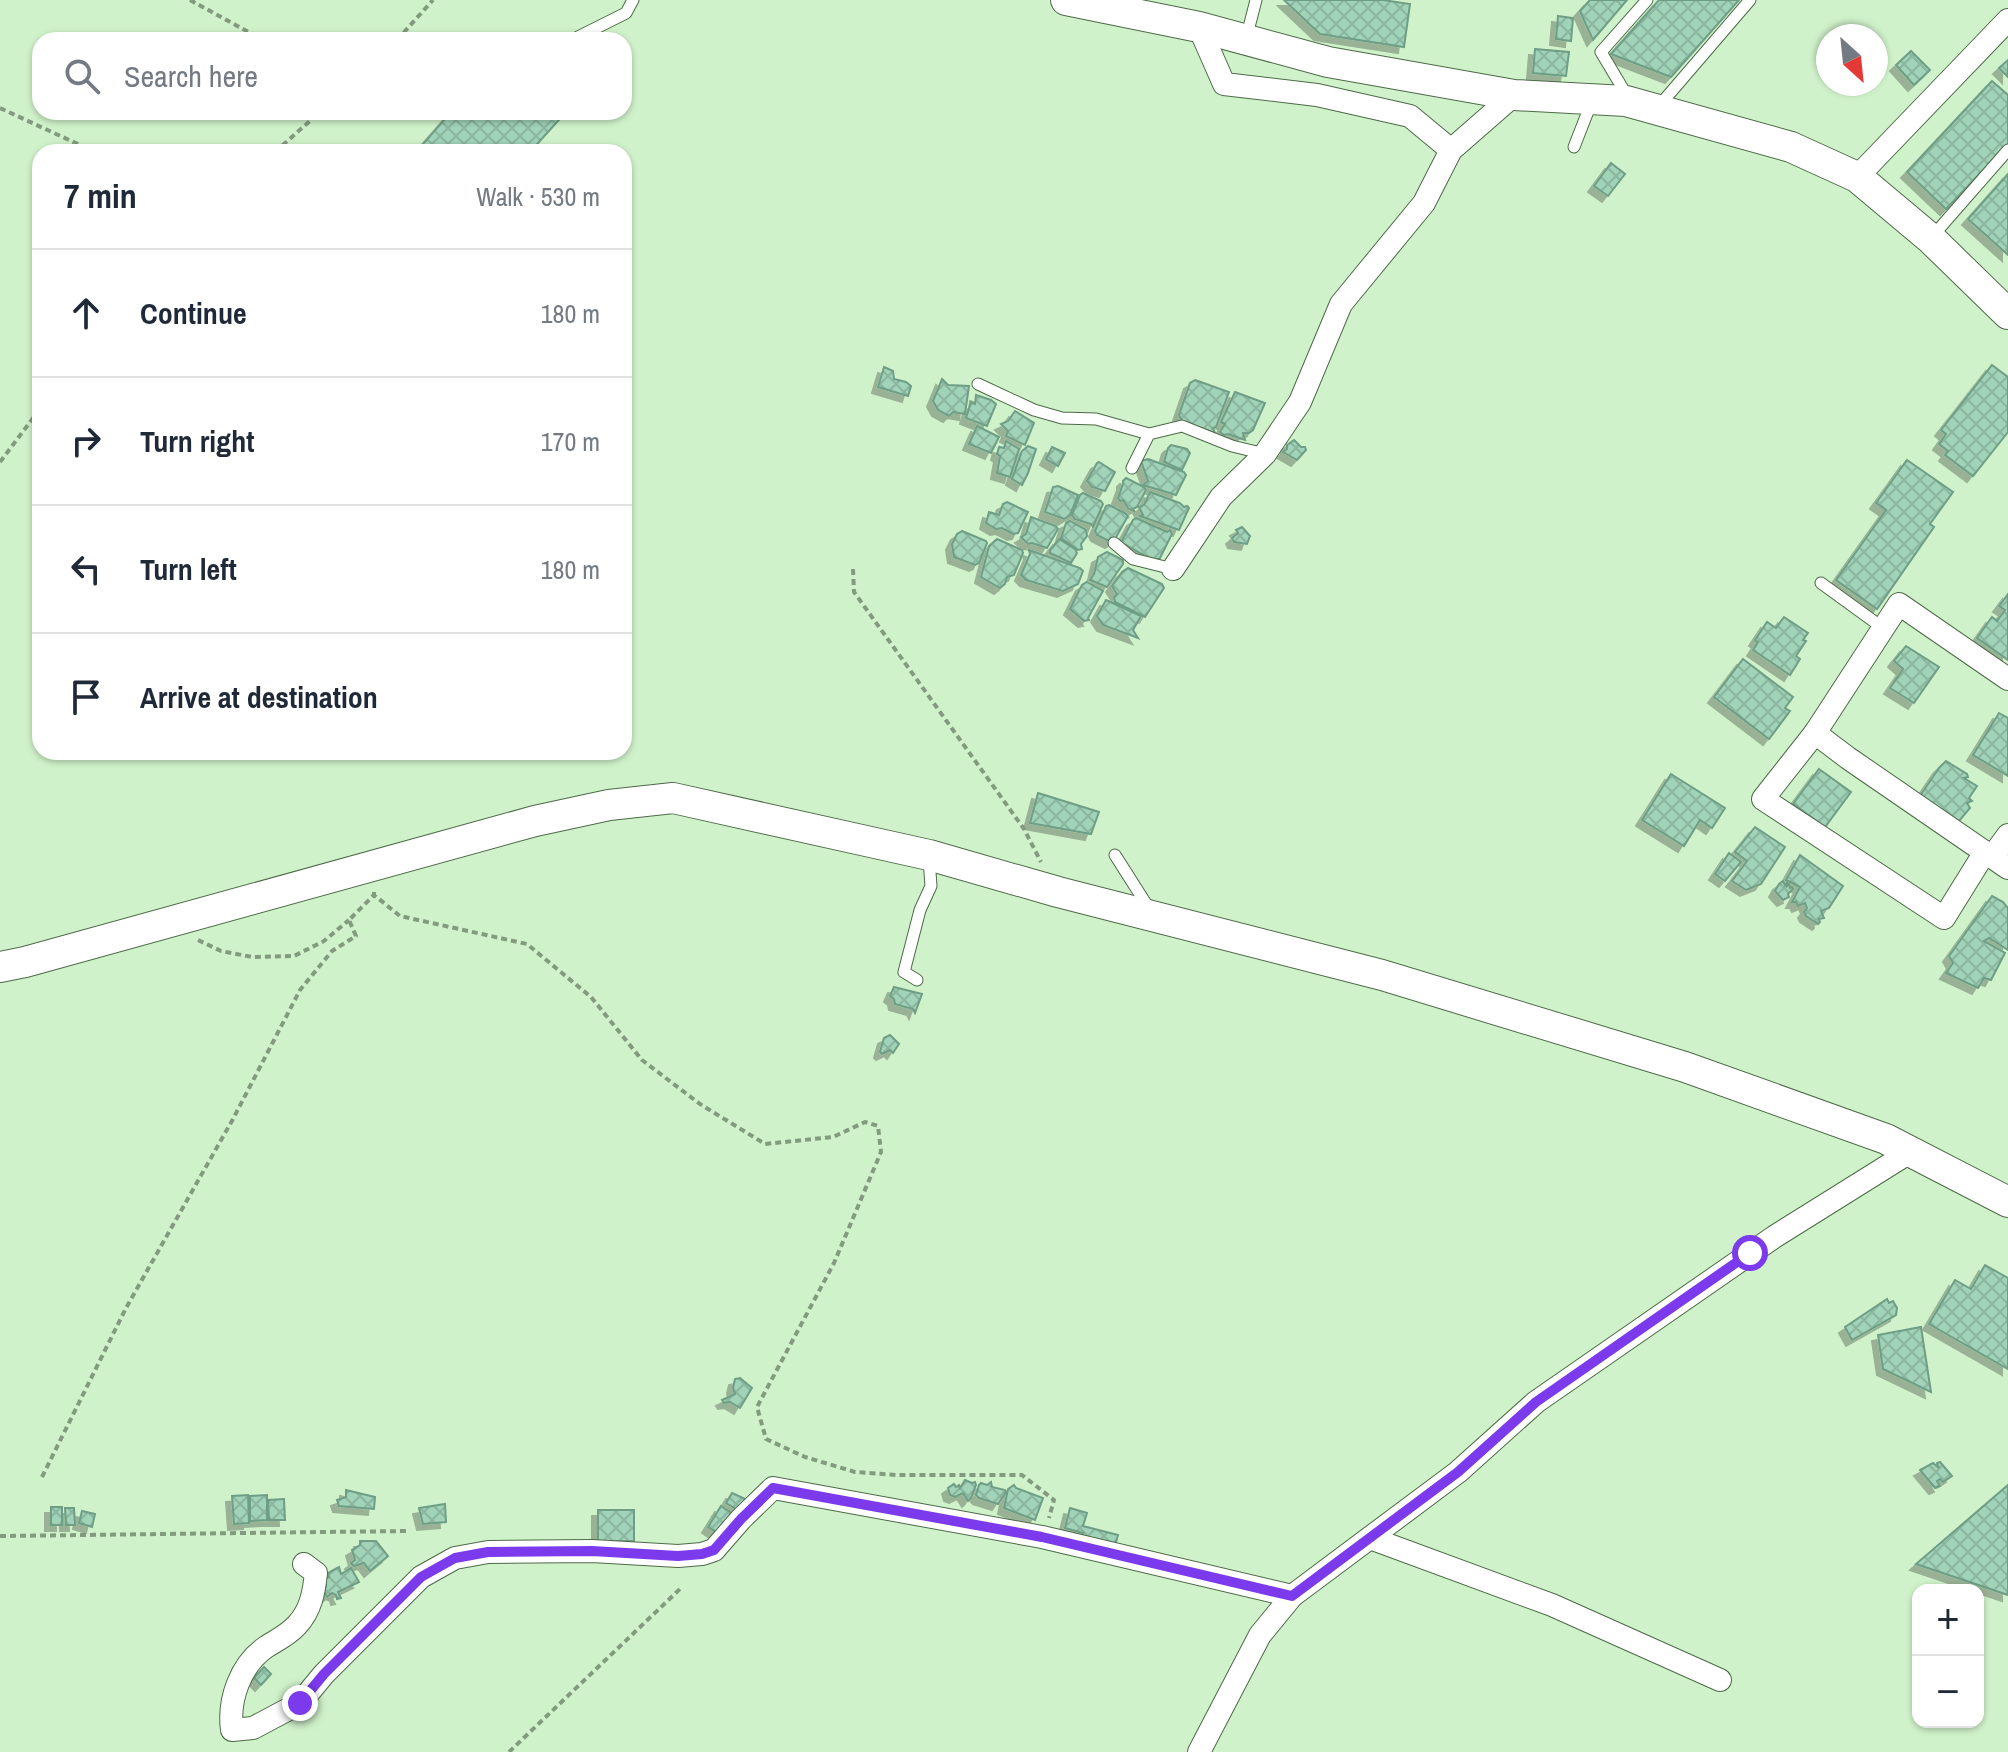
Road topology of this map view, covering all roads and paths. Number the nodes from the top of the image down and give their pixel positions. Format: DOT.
graph roads {
  1 [pos="190,0"];
  2 [pos="433,0"];
  3 [pos="633,0"];
  4 [pos="1066,0"];
  5 [pos="1256,0"];
  6 [pos="1647,0"];
  7 [pos="1750,0"];
  8 [pos="2008,20"];
  9 [pos="1199,27"];
  10 [pos="248,32"];
  11 [pos="404,32"];
  12 [pos="588,32"];
  13 [pos="1246,40"];
  14 [pos="1514,95"];
  15 [pos="1592,100"];
  16 [pos="1644,106"];
  17 [pos="0,108"];
  18 [pos="311,120"];
  19 [pos="78,144"];
  20 [pos="284,144"];
  21 [pos="1574,147"];
  22 [pos="1451,150"];
  23 [pos="2008,150"];
  24 [pos="1857,177"];
  25 [pos="1931,239"];
  26 [pos="2008,314"];
  27 [pos="978,384"];
  28 [pos="32,420"];
  29 [pos="1149,434"];
  30 [pos="1265,454"];
  31 [pos="0,462"];
  32 [pos="1132,468"];
  33 [pos="1114,543"];
  34 [pos="853,569"];
  35 [pos="1173,569"];
  36 [pos="1821,583"];
  37 [pos="1883,628"];
  38 [pos="2008,679"];
  39 [pos="1815,733"];
  40 [pos="1024,829"];
  41 [pos="2008,835"];
  42 [pos="929,855"];
  43 [pos="1115,855"];
  44 [pos="1995,859"];
  45 [pos="372,865"];
  46 [pos="374,895"];
  47 [pos="1155,917"];
  48 [pos="349,920"];
  49 [pos="194,940"];
  50 [pos="0,967"];
  51 [pos="917,980"];
  52 [pos="1910,1152"];
  53 [pos="2008,1202"];
  54 [pos="42,1477"];
  55 [pos="407,1531"];
  56 [pos="0,1536"];
  57 [pos="1042,1537"];
  58 [pos="1370,1538"];
  59 [pos="304,1564"];
  60 [pos="681,1588"];
  61 [pos="1292,1596"];
  62 [pos="1720,1680"];
  63 [pos="509,1752"];
  64 [pos="1199,1752"];
  1 -- 10 [label="path"];
  2 -- 11 [label="path"];
  3 -- 12 [label="lane"];
  4 -- 9 [label="street"];
  5 -- 13 [label="lane"];
  6 -- 16 [label="lane"];
  7 -- 16 [label="lane"];
  8 -- 24 [label="street"];
  9 -- 13 [label="street"];
  9 -- 22 [label="street"];
  13 -- 14 [label="street"];
  14 -- 15 [label="street"];
  14 -- 22 [label="street"];
  15 -- 16 [label="street"];
  15 -- 21 [label="lane"];
  16 -- 24 [label="street"];
  17 -- 19 [label="path"];
  18 -- 20 [label="path"];
  22 -- 30 [label="street"];
  23 -- 25 [label="lane"];
  24 -- 25 [label="street"];
  25 -- 26 [label="street"];
  27 -- 29 [label="lane"];
  28 -- 31 [label="path"];
  29 -- 30 [label="lane"];
  29 -- 32 [label="lane"];
  30 -- 35 [label="street"];
  33 -- 35 [label="lane"];
  34 -- 40 [label="path"];
  36 -- 37 [label="lane"];
  37 -- 38 [label="street"];
  37 -- 39 [label="street"];
  39 -- 44 [label="street"];
  39 -- 44 [label="street"];
  41 -- 44 [label="street"];
  42 -- 45 [label="street"];
  42 -- 47 [label="street"];
  42 -- 51 [label="lane"];
  43 -- 47 [label="lane"];
  45 -- 46 [label="path"];
  45 -- 50 [label="street"];
  46 -- 48 [label="path"];
  46 -- 57 [label="path"];
  47 -- 52 [label="street"];
  48 -- 49 [label="path"];
  48 -- 54 [label="path"];
  52 -- 53 [label="street"];
  52 -- 58 [label="street"];
  55 -- 56 [label="path"];
  57 -- 59 [label="street"];
  57 -- 61 [label="street"];
  58 -- 61 [label="street"];
  58 -- 62 [label="street"];
  60 -- 63 [label="path"];
  61 -- 64 [label="street"];
}
